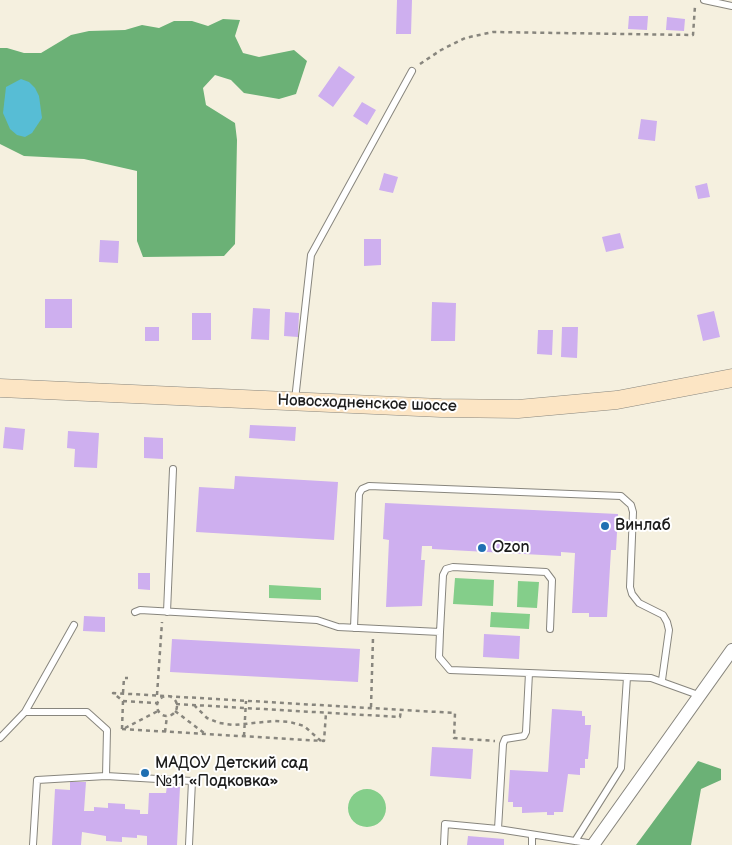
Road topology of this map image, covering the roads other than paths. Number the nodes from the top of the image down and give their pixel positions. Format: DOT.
graph roads {
  1 [pos="704,0"];
  2 [pos="732,6"];
  3 [pos="412,71"];
  4 [pos="732,378"];
  5 [pos="0,388"];
  6 [pos="295,401"];
  7 [pos="173,469"];
  8 [pos="134,612"];
  9 [pos="165,612"];
  10 [pos="74,624"];
  11 [pos="354,628"];
  12 [pos="550,629"];
  13 [pos="440,632"];
  14 [pos="732,650"];
  15 [pos="530,674"];
  16 [pos="628,677"];
  17 [pos="662,680"];
  18 [pos="701,696"];
  19 [pos="25,712"];
  20 [pos="0,738"];
  21 [pos="106,776"];
  22 [pos="498,829"];
  23 [pos="532,834"];
  24 [pos="575,841"];
  25 [pos="594,844"];
  26 [pos="33,845"];
  27 [pos="189,845"];
  28 [pos="444,845"];
  29 [pos="532,845"];
  1 -- 2 [label="lane"];
  3 -- 6 [label="lane"];
  4 -- 6 [label="main road, Новосходненское шоссе"];
  5 -- 6 [label="main road, Новосходненское шоссе"];
  7 -- 9 [label="lane"];
  8 -- 9 [label="lane"];
  9 -- 11 [label="lane"];
  10 -- 19 [label="lane"];
  11 -- 13 [label="lane"];
  11 -- 17 [label="lane"];
  12 -- 13 [label="lane"];
  13 -- 15 [label="lane"];
  14 -- 18 [label="street"];
  15 -- 16 [label="lane"];
  15 -- 22 [label="lane"];
  16 -- 17 [label="lane"];
  16 -- 24 [label="lane"];
  17 -- 18 [label="lane"];
  18 -- 25 [label="street"];
  19 -- 20 [label="lane"];
  19 -- 21 [label="lane"];
  21 -- 26 [label="lane"];
  21 -- 27 [label="lane"];
  22 -- 23 [label="lane"];
  22 -- 28 [label="lane"];
  23 -- 24 [label="lane"];
  23 -- 29 [label="lane"];
  24 -- 25 [label="lane"];
}
